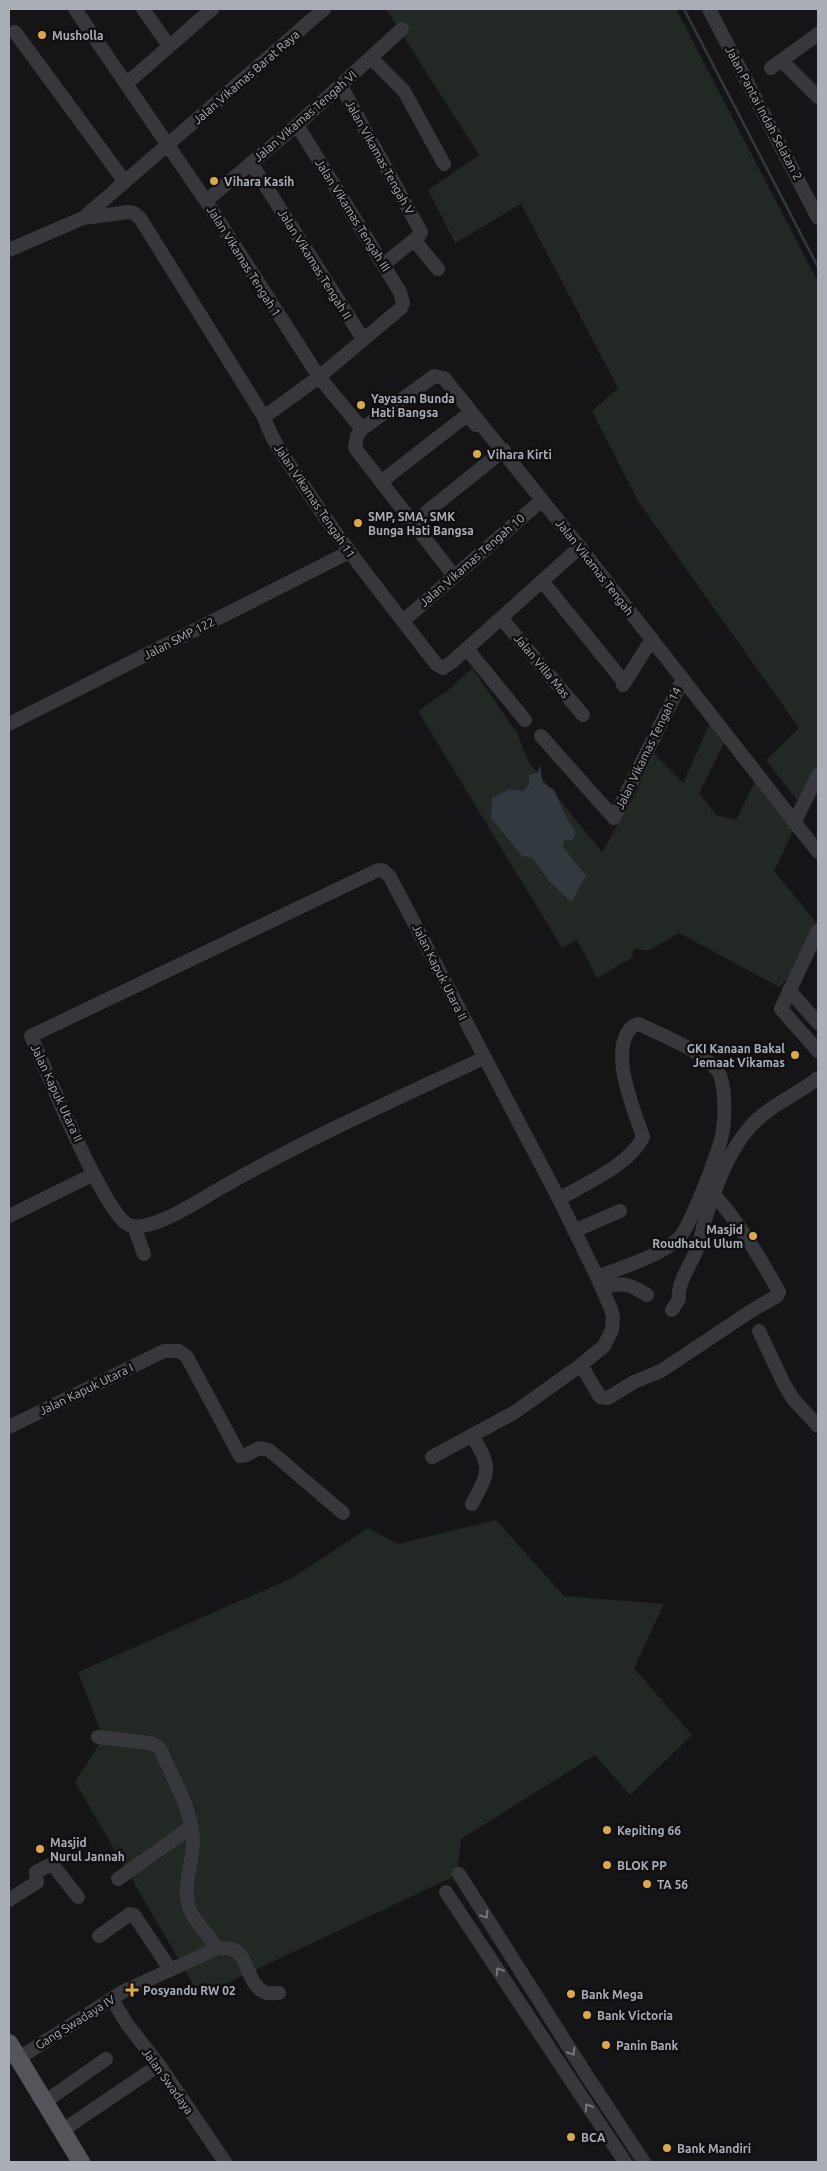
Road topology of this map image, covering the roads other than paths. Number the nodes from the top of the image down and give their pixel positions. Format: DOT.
graph roads {
  1 [pos="75,9"];
  2 [pos="143,9"];
  3 [pos="212,9"];
  4 [pos="324,9"];
  5 [pos="709,9"];
  6 [pos="402,29"];
  7 [pos="15,32"];
  8 [pos="818,34"];
  9 [pos="169,46"];
  10 [pos="371,58"];
  11 [pos="126,84"];
  12 [pos="341,86"];
  13 [pos="818,97"];
  14 [pos="296,125"];
  15 [pos="168,145"];
  16 [pos="251,163"];
  17 [pos="444,164"];
  18 [pos="125,182"];
  19 [pos="206,201"];
  20 [pos="83,218"];
  21 [pos="818,218"];
  22 [pos="417,234"];
  23 [pos="9,250"];
  24 [pos="384,264"];
  25 [pos="438,269"];
  26 [pos="363,339"];
  27 [pos="319,377"];
  28 [pos="264,417"];
  29 [pos="477,425"];
  30 [pos="362,429"];
  31 [pos="504,450"];
  32 [pos="382,481"];
  33 [pos="542,500"];
  34 [pos="414,522"];
  35 [pos="580,547"];
  36 [pos="349,552"];
  37 [pos="454,576"];
  38 [pos="542,581"];
  39 [pos="501,618"];
  40 [pos="403,621"];
  41 [pos="652,639"];
  42 [pos="467,649"];
  43 [pos="683,679"];
  44 [pos="583,715"];
  45 [pos="525,720"];
  46 [pos="9,724"];
  47 [pos="541,736"];
  48 [pos="818,775"];
  49 [pos="794,823"];
  50 [pos="818,852"];
  51 [pos="818,930"];
  52 [pos="789,992"];
  53 [pos="818,1023"];
  54 [pos="818,1051"];
  55 [pos="484,1058"];
  56 [pos="818,1078"];
  57 [pos="90,1176"];
  58 [pos="714,1196"];
  59 [pos="558,1199"];
  60 [pos="620,1211"];
  61 [pos="9,1216"];
  62 [pos="134,1227"];
  63 [pos="574,1231"];
  64 [pos="144,1254"];
  65 [pos="599,1283"];
  66 [pos="647,1295"];
  67 [pos="672,1310"];
  68 [pos="759,1331"];
  69 [pos="581,1365"];
  70 [pos="818,1426"];
  71 [pos="9,1427"];
  72 [pos="472,1435"];
  73 [pos="432,1457"];
  74 [pos="472,1504"];
  75 [pos="343,1513"];
  76 [pos="98,1737"];
  77 [pos="191,1827"];
  78 [pos="459,1874"];
  79 [pos="118,1879"];
  80 [pos="446,1892"];
  81 [pos="78,1897"];
  82 [pos="9,1900"];
  83 [pos="99,1936"];
  84 [pos="216,1949"];
  85 [pos="170,1969"];
  86 [pos="279,1993"];
  87 [pos="112,1999"];
  88 [pos="9,2043"];
  89 [pos="19,2058"];
  90 [pos="106,2058"];
  91 [pos="159,2065"];
  92 [pos="46,2102"];
  93 [pos="63,2130"];
  94 [pos="81,2162"];
  95 [pos="225,2162"];
  96 [pos="625,2162"];
  97 [pos="644,2162"];
  1 -- 11 [label="street, Jalan Vikamas Tengah 1"];
  2 -- 9 [label="street"];
  3 -- 9 [label="street"];
  4 -- 15 [label="street, Jalan Vikamas Barat Raya"];
  5 -- 21 [label="street, Jalan Pantai Indah Selatan 2"];
  6 -- 10 [label="street, Jalan Vikamas Tengah VI"];
  7 -- 18 [label="street"];
  8 -- 13 [label="street"];
  9 -- 11 [label="street"];
  10 -- 12 [label="street, Jalan Vikamas Tengah VI"];
  10 -- 17 [label="street"];
  11 -- 15 [label="street, Jalan Vikamas Tengah 1"];
  12 -- 14 [label="street, Jalan Vikamas Tengah VI"];
  12 -- 22 [label="street, Jalan Vikamas Tengah V"];
  14 -- 16 [label="street, Jalan Vikamas Tengah VI"];
  14 -- 24 [label="street, Jalan Vikamas Tengah III"];
  15 -- 18 [label="street, Jalan Vikamas Barat Raya"];
  15 -- 19 [label="street, Jalan Vikamas Tengah 1"];
  16 -- 19 [label="street, Jalan Vikamas Tengah VI"];
  16 -- 26 [label="street, Jalan Vikamas Tengah II"];
  18 -- 20 [label="street, Jalan Vikamas Barat Raya"];
  19 -- 27 [label="street, Jalan Vikamas Tengah 1"];
  20 -- 23 [label="street"];
  20 -- 28 [label="street, Jalan Vikamas Tengah 11"];
  22 -- 24 [label="street"];
  22 -- 25 [label="street, Jalan Vikamas Tengah V"];
  24 -- 26 [label="street, Jalan Vikamas Tengah III"];
  26 -- 27 [label="street"];
  27 -- 28 [label="street"];
  27 -- 30 [label="street, Jalan Vikamas Tengah 1"];
  28 -- 36 [label="street, Jalan Vikamas Tengah 11"];
  29 -- 32 [label="street"];
  30 -- 31 [label="street, Jalan Vikamas Tengah"];
  30 -- 32 [label="street"];
  31 -- 33 [label="street, Jalan Vikamas Tengah"];
  31 -- 34 [label="street"];
  32 -- 34 [label="street"];
  33 -- 35 [label="street, Jalan Vikamas Tengah"];
  33 -- 37 [label="street, Jalan Vikamas Tengah 10"];
  34 -- 37 [label="street"];
  35 -- 38 [label="street, Jalan Vikamas Tengah 11"];
  35 -- 41 [label="street, Jalan Vikamas Tengah"];
  36 -- 40 [label="street, Jalan Vikamas Tengah 11"];
  36 -- 46 [label="street, Jalan SMP 122"];
  37 -- 40 [label="street, Jalan Vikamas Tengah 10"];
  38 -- 39 [label="street, Jalan Vikamas Tengah 11"];
  38 -- 41 [label="street"];
  39 -- 42 [label="street, Jalan Vikamas Tengah 11"];
  39 -- 44 [label="street, Jalan Villa Mas"];
  40 -- 42 [label="street, Jalan Vikamas Tengah 11"];
  41 -- 43 [label="street, Jalan Vikamas Tengah"];
  42 -- 45 [label="street"];
  43 -- 47 [label="street, Jalan Vikamas Tengah 14"];
  43 -- 49 [label="street, Jalan Vikamas Tengah"];
  48 -- 49 [label="street"];
  49 -- 50 [label="street, Jalan Vikamas Tengah"];
  51 -- 52 [label="street"];
  52 -- 53 [label="street"];
  52 -- 54 [label="street"];
  55 -- 57 [label="street, Jalan Kapuk Utara II"];
  55 -- 59 [label="street, Jalan Kapuk Utara II"];
  55 -- 62 [label="street"];
  56 -- 58 [label="street"];
  57 -- 61 [label="street"];
  57 -- 62 [label="street, Jalan Kapuk Utara II"];
  58 -- 67 [label="street"];
  58 -- 69 [label="street"];
  59 -- 63 [label="street, Jalan Kapuk Utara II"];
  59 -- 65 [label="street"];
  60 -- 63 [label="street"];
  62 -- 64 [label="street"];
  63 -- 65 [label="street, Jalan Kapuk Utara II"];
  65 -- 66 [label="street"];
  65 -- 69 [label="street, Jalan Kapuk Utara II"];
  68 -- 70 [label="street"];
  69 -- 72 [label="street, Jalan Kapuk Utara II"];
  71 -- 75 [label="street, Jalan Kapuk Utara I"];
  72 -- 73 [label="street, Jalan Kapuk Utara II"];
  72 -- 74 [label="street"];
  76 -- 77 [label="street"];
  77 -- 79 [label="street"];
  77 -- 84 [label="street"];
  78 -- 97 [label="street, one-way"];
  96 -- 80 [label="street, one-way"];
  81 -- 82 [label="street"];
  83 -- 85 [label="street"];
  84 -- 85 [label="street, Gang Swadaya IV"];
  84 -- 86 [label="street"];
  85 -- 87 [label="street, Gang Swadaya IV"];
  87 -- 89 [label="street, Gang Swadaya IV"];
  87 -- 91 [label="street, Jalan Swadaya"];
  88 -- 89 [label="main road"];
  89 -- 92 [label="main road"];
  90 -- 92 [label="street"];
  91 -- 93 [label="street"];
  91 -- 95 [label="street, Jalan Swadaya"];
  92 -- 93 [label="main road"];
  93 -- 94 [label="main road"];
}
